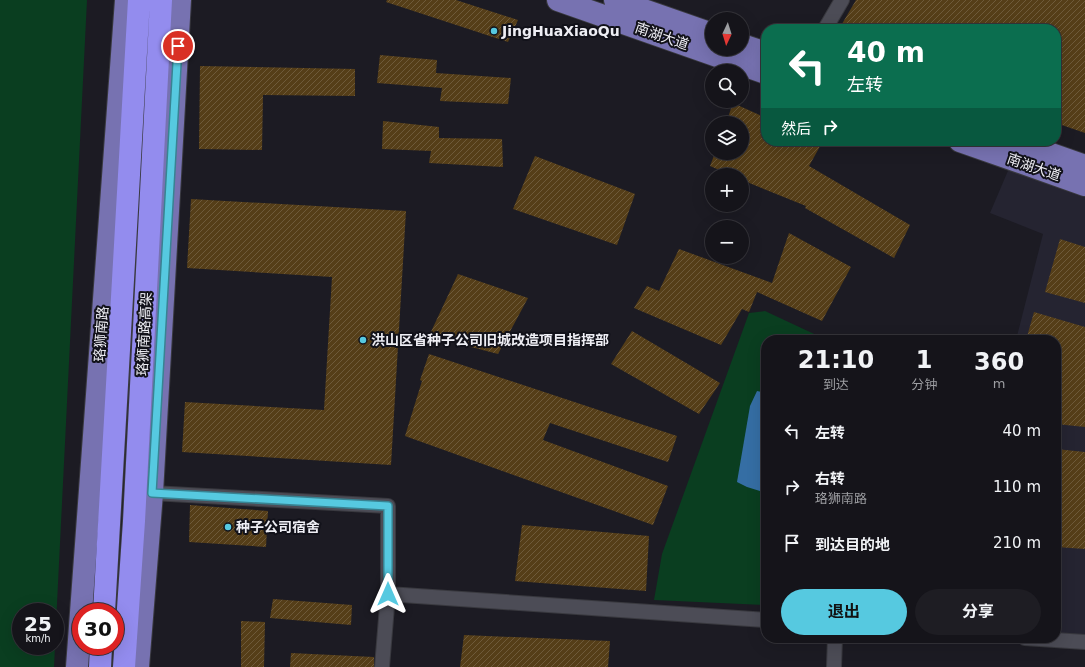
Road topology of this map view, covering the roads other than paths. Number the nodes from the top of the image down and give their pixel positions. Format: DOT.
graph roads {
  1 [pos="126,0"];
  2 [pos="139,0"];
  3 [pos="161,0"];
  4 [pos="180,0"];
  5 [pos="558,0"];
  6 [pos="616,0"];
  7 [pos="842,0"];
  8 [pos="828,24"];
  9 [pos="705,32"];
  10 [pos="749,47"];
  11 [pos="761,51"];
  12 [pos="761,71"];
  13 [pos="974,146"];
  14 [pos="1028,146"];
  15 [pos="1085,166"];
  16 [pos="1085,185"];
  17 [pos="152,493"];
  18 [pos="134,521"];
  19 [pos="388,594"];
  20 [pos="105,603"];
  21 [pos="761,620"];
  22 [pos="1061,640"];
  23 [pos="1085,642"];
  24 [pos="835,643"];
  25 [pos="101,655"];
  26 [pos="77,667"];
  27 [pos="100,667"];
  28 [pos="124,667"];
  29 [pos="138,667"];
  30 [pos="382,667"];
  31 [pos="834,667"];
  1 -- 26 [label="main road, 珞狮南路"];
  2 -- 20 [label="highway, 珞狮南路高架"];
  3 -- 18 [label="highway, 珞狮南路高架"];
  4 -- 17 [label="main road"];
  5 -- 12 [label="main road, 南湖大道"];
  6 -- 9 [label="main road, 南湖大道"];
  7 -- 8 [label="street"];
  10 -- 11 [label="main road"];
  13 -- 16 [label="main road, 南湖大道"];
  14 -- 15 [label="main road, 南湖大道"];
  17 -- 19 [label="street"];
  17 -- 29 [label="main road"];
  18 -- 28 [label="highway, 珞狮南路高架"];
  18 -- 29 [label="highway"];
  19 -- 21 [label="street"];
  19 -- 30 [label="street"];
  22 -- 23 [label="street"];
  24 -- 31 [label="street"];
  25 -- 27 [label="highway"];
}
